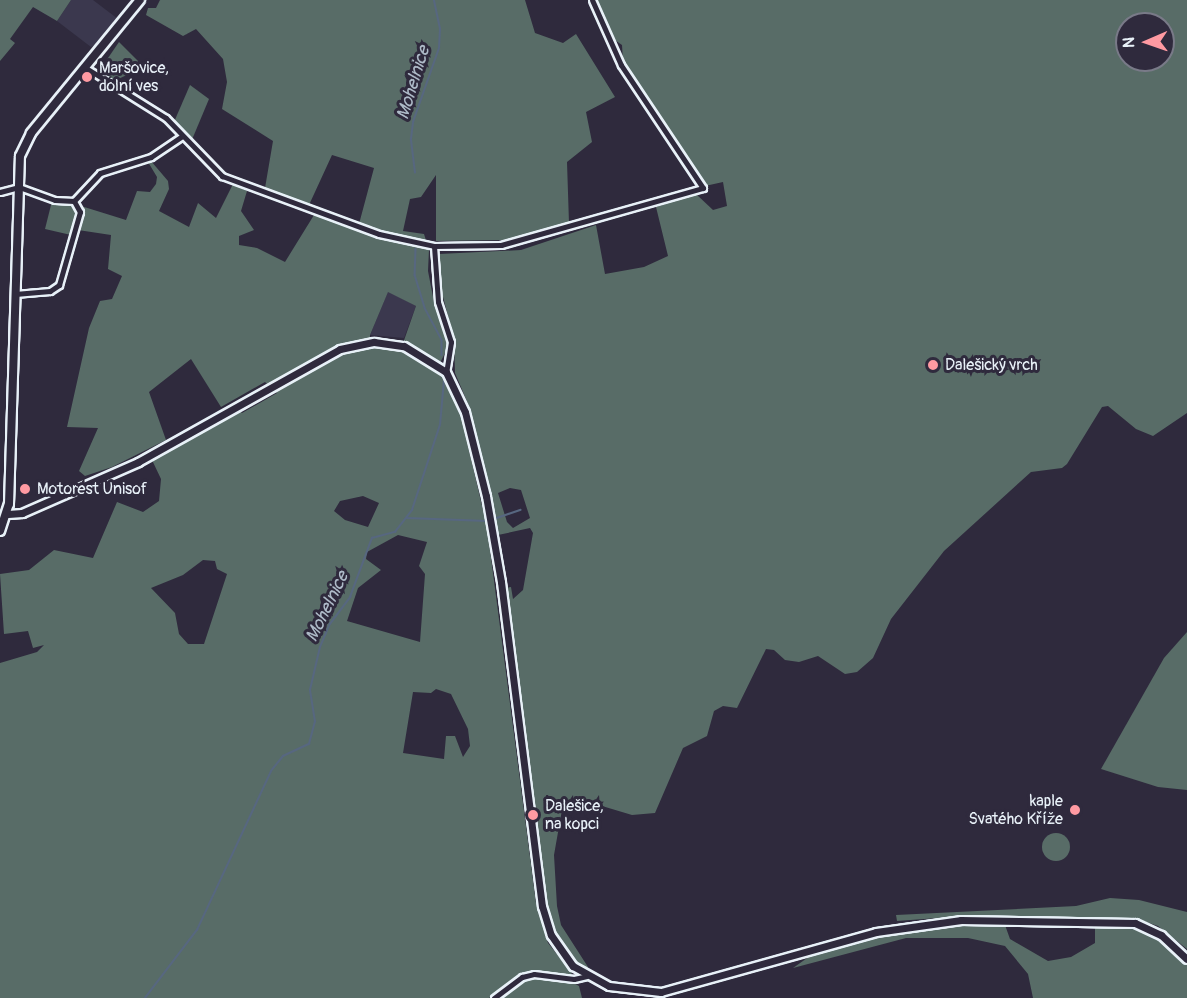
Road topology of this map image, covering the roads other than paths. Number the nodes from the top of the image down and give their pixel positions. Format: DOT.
graph roads {
  1 [pos="140,0"];
  2 [pos="592,0"];
  3 [pos="86,68"];
  4 [pos="182,136"];
  5 [pos="19,187"];
  6 [pos="0,192"];
  7 [pos="74,201"];
  8 [pos="434,246"];
  9 [pos="15,294"];
  10 [pos="446,372"];
  11 [pos="8,514"];
  12 [pos="0,531"];
  13 [pos="1187,958"];
  14 [pos="587,976"];
  15 [pos="494,998"];
  1 -- 3 [label="main road"];
  2 -- 8 [label="street"];
  3 -- 4 [label="street"];
  3 -- 5 [label="main road"];
  4 -- 7 [label="street"];
  4 -- 8 [label="street"];
  5 -- 6 [label="street"];
  5 -- 7 [label="street"];
  5 -- 9 [label="main road"];
  7 -- 9 [label="street"];
  8 -- 10 [label="street"];
  9 -- 11 [label="main road"];
  10 -- 11 [label="street"];
  10 -- 14 [label="street"];
  11 -- 12 [label="main road"];
  13 -- 14 [label="street"];
  14 -- 15 [label="street"];
}
